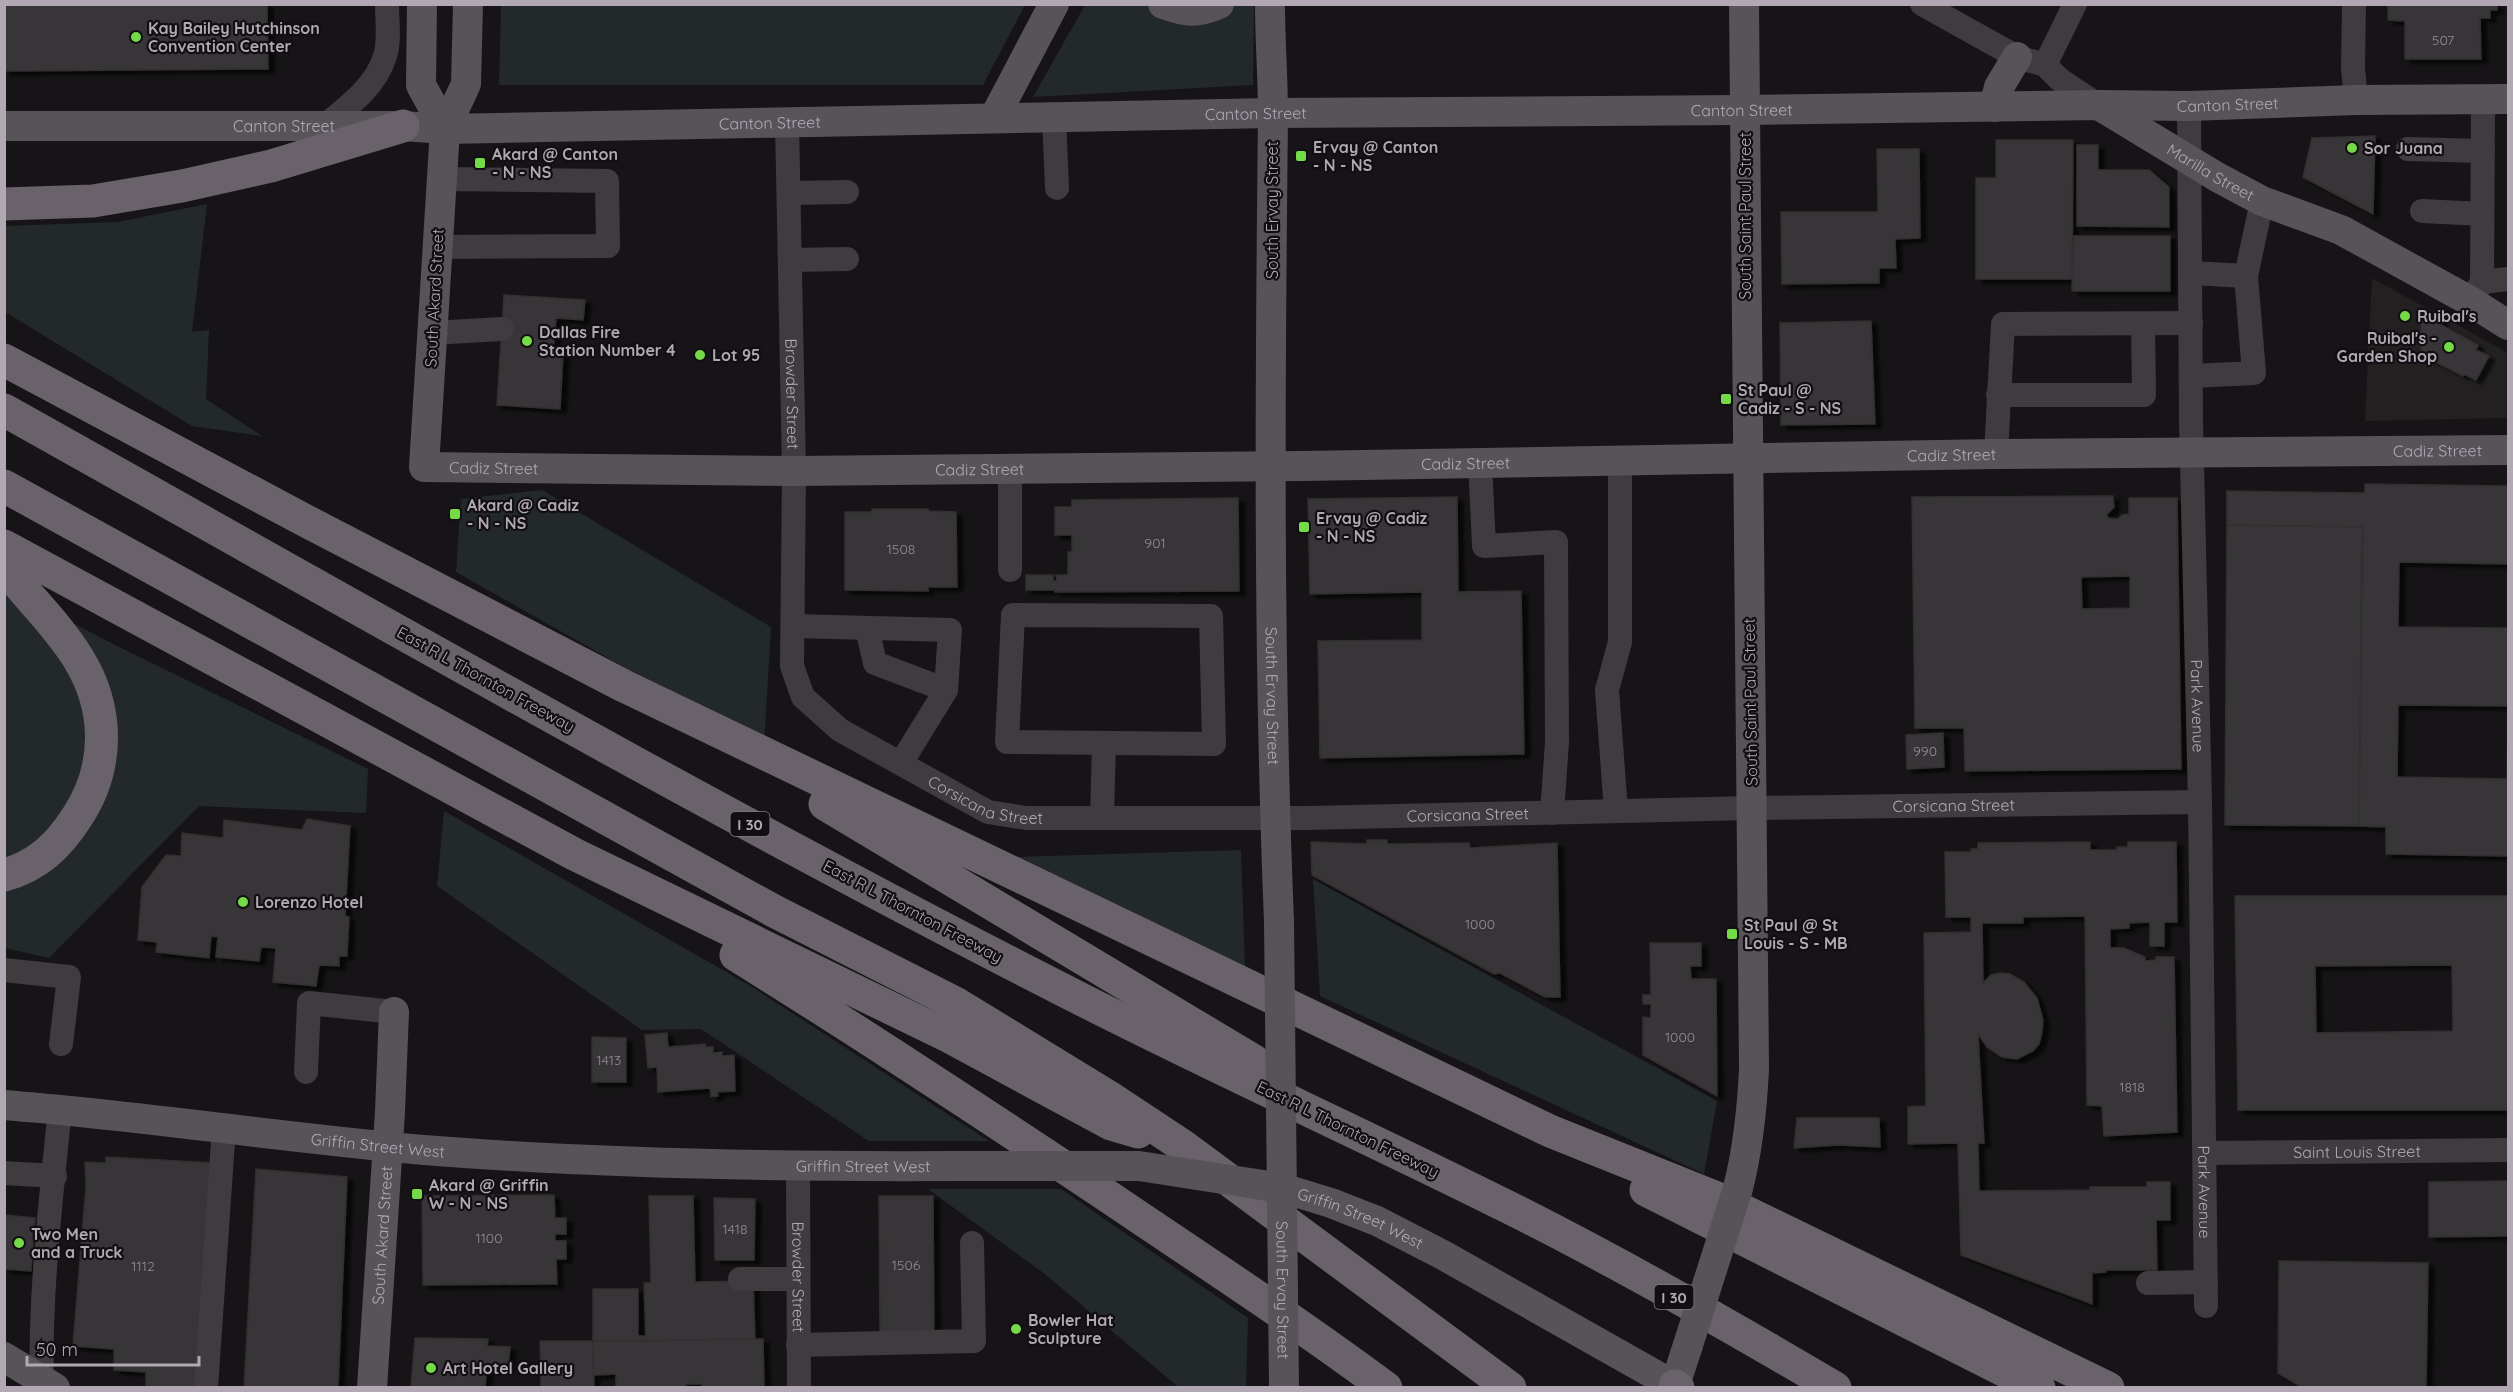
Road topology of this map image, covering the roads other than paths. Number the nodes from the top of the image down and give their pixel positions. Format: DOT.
graph roads {
  1 [pos="387,4"];
  2 [pos="422,4"];
  3 [pos="468,4"];
  4 [pos="1053,4"];
  5 [pos="1163,4"];
  6 [pos="1219,4"];
  7 [pos="1270,4"];
  8 [pos="1744,4"];
  9 [pos="1922,4"];
  10 [pos="2075,4"];
  11 [pos="2354,4"];
  12 [pos="2031,61"];
  13 [pos="2496,99"];
  14 [pos="2355,100"];
  15 [pos="2098,105"];
  16 [pos="2189,106"];
  17 [pos="1994,107"];
  18 [pos="1744,110"];
  19 [pos="1273,113"];
  20 [pos="1054,117"];
  21 [pos="994,118"];
  22 [pos="788,122"];
  23 [pos="4,126"];
  24 [pos="403,126"];
  25 [pos="322,128"];
  26 [pos="445,129"];
  27 [pos="2408,149"];
  28 [pos="2483,151"];
  29 [pos="2190,160"];
  30 [pos="441,179"];
  31 [pos="1057,188"];
  32 [pos="847,192"];
  33 [pos="789,193"];
  34 [pos="2262,201"];
  35 [pos="4,204"];
  36 [pos="2422,212"];
  37 [pos="2482,214"];
  38 [pos="437,247"];
  39 [pos="790,260"];
  40 [pos="848,260"];
  41 [pos="2191,273"];
  42 [pos="2246,276"];
  43 [pos="2508,279"];
  44 [pos="2476,292"];
  45 [pos="2191,323"];
  46 [pos="2143,324"];
  47 [pos="2508,325"];
  48 [pos="502,329"];
  49 [pos="432,333"];
  50 [pos="4,360"];
  51 [pos="2191,376"];
  52 [pos="1998,394"];
  53 [pos="4,410"];
  54 [pos="2508,450"];
  55 [pos="1996,454"];
  56 [pos="2192,454"];
  57 [pos="1747,459"];
  58 [pos="1620,461"];
  59 [pos="1480,463"];
  60 [pos="1271,466"];
  61 [pos="424,467"];
  62 [pos="1010,469"];
  63 [pos="794,471"];
  64 [pos="4,486"];
  65 [pos="4,546"];
  66 [pos="1010,570"];
  67 [pos="4,572"];
  68 [pos="793,626"];
  69 [pos="867,628"];
  70 [pos="792,666"];
  71 [pos="624,686"];
  72 [pos="946,690"];
  73 [pos="1104,743"];
  74 [pos="901,764"];
  75 [pos="2200,802"];
  76 [pos="1752,808"];
  77 [pos="1616,811"];
  78 [pos="1552,813"];
  79 [pos="1102,818"];
  80 [pos="1275,818"];
  81 [pos="574,854"];
  82 [pos="4,875"];
  83 [pos="4,970"];
  84 [pos="394,1012"];
  85 [pos="61,1044"];
  86 [pos="306,1072"];
  87 [pos="4,1105"];
  88 [pos="60,1109"];
  89 [pos="224,1127"];
  90 [pos="1550,1131"];
  91 [pos="388,1146"];
  92 [pos="1183,1146"];
  93 [pos="2508,1149"];
  94 [pos="2205,1153"];
  95 [pos="798,1167"];
  96 [pos="4,1173"];
  97 [pos="55,1176"];
  98 [pos="1282,1188"];
  99 [pos="1512,1209"];
  100 [pos="972,1243"];
  101 [pos="740,1279"];
  102 [pos="798,1279"];
  103 [pos="2148,1283"];
  104 [pos="798,1345"];
  105 [pos="4,1358"];
  106 [pos="47,1385"];
  107 [pos="1675,1387"];
  108 [pos="207,1388"];
  109 [pos="372,1388"];
  110 [pos="799,1388"];
  111 [pos="1284,1388"];
  112 [pos="1386,1388"];
  113 [pos="1510,1388"];
  114 [pos="1835,1388"];
  115 [pos="2038,1388"];
  116 [pos="2108,1388"];
  1 -- 25 [label="street"];
  2 -- 26 [label="main road"];
  3 -- 26 [label="main road, South Akard Street"];
  4 -- 21 [label="main road"];
  5 -- 6 [label="main road"];
  7 -- 19 [label="main road, South Ervay Street"];
  8 -- 18 [label="main road, South Saint Paul Street"];
  9 -- 12 [label="street, Marilla Street"];
  10 -- 12 [label="street"];
  11 -- 14 [label="street"];
  12 -- 15 [label="street, Marilla Street"];
  12 -- 17 [label="main road"];
  13 -- 14 [label="main road, Canton Street"];
  13 -- 28 [label="street"];
  14 -- 16 [label="main road, Canton Street"];
  15 -- 16 [label="main road, Canton Street"];
  15 -- 17 [label="main road, Canton Street"];
  15 -- 29 [label="main road, Marilla Street"];
  16 -- 29 [label="street, Park Avenue"];
  17 -- 18 [label="main road, Canton Street"];
  18 -- 19 [label="main road, Canton Street"];
  18 -- 57 [label="main road, South Saint Paul Street"];
  19 -- 20 [label="main road, Canton Street"];
  19 -- 60 [label="main road, South Ervay Street"];
  20 -- 21 [label="main road, Canton Street"];
  20 -- 31 [label="street"];
  21 -- 22 [label="main road, Canton Street"];
  22 -- 26 [label="main road, Canton Street"];
  22 -- 33 [label="street, Browder Street"];
  23 -- 25 [label="main road, Canton Street"];
  24 -- 25 [label="main road, Canton Street"];
  24 -- 26 [label="main road, Canton Street"];
  24 -- 35 [label="highway"];
  26 -- 30 [label="main road, South Akard Street"];
  27 -- 28 [label="street"];
  28 -- 37 [label="street"];
  29 -- 34 [label="main road, Marilla Street"];
  29 -- 41 [label="street, Park Avenue"];
  30 -- 38 [label="main road, South Akard Street"];
  30 -- 38 [label="street"];
  32 -- 33 [label="street"];
  33 -- 39 [label="street, Browder Street"];
  34 -- 42 [label="street"];
  34 -- 44 [label="main road, Marilla Street"];
  36 -- 37 [label="street"];
  37 -- 44 [label="street"];
  38 -- 49 [label="main road, South Akard Street"];
  39 -- 40 [label="street"];
  39 -- 63 [label="street, Browder Street"];
  41 -- 42 [label="street"];
  41 -- 45 [label="street, Park Avenue"];
  42 -- 51 [label="street"];
  43 -- 44 [label="street"];
  44 -- 47 [label="main road, Marilla Street"];
  45 -- 46 [label="street"];
  45 -- 51 [label="street, Park Avenue"];
  46 -- 52 [label="street"];
  46 -- 52 [label="street"];
  48 -- 49 [label="street"];
  49 -- 61 [label="main road, South Akard Street"];
  50 -- 71 [label="highway"];
  51 -- 56 [label="street, Park Avenue"];
  52 -- 55 [label="street"];
  53 -- 99 [label="highway, East R L Thornton Freeway / I 30"];
  54 -- 56 [label="main road, Cadiz Street"];
  55 -- 56 [label="main road, Cadiz Street"];
  55 -- 57 [label="main road, Cadiz Street"];
  56 -- 75 [label="street, Park Avenue"];
  57 -- 58 [label="main road, Cadiz Street"];
  57 -- 76 [label="main road, South Saint Paul Street"];
  58 -- 59 [label="main road, Cadiz Street"];
  58 -- 77 [label="street"];
  59 -- 60 [label="main road, Cadiz Street"];
  59 -- 78 [label="street"];
  60 -- 62 [label="main road, Cadiz Street"];
  60 -- 80 [label="main road, South Ervay Street"];
  61 -- 63 [label="main road, Cadiz Street"];
  62 -- 63 [label="main road, Cadiz Street"];
  62 -- 66 [label="street"];
  63 -- 68 [label="street, Browder Street"];
  64 -- 92 [label="highway"];
  65 -- 81 [label="highway"];
  67 -- 82 [label="highway"];
  68 -- 69 [label="street"];
  68 -- 70 [label="street, Browder Street"];
  69 -- 72 [label="street"];
  69 -- 72 [label="street"];
  70 -- 74 [label="street, Corsicana Street"];
  71 -- 90 [label="highway"];
  71 -- 99 [label="highway"];
  72 -- 74 [label="street"];
  73 -- 73 [label="street"];
  73 -- 79 [label="street"];
  74 -- 79 [label="street, Corsicana Street"];
  75 -- 76 [label="street, Corsicana Street"];
  75 -- 94 [label="street, Park Avenue"];
  76 -- 77 [label="street, Corsicana Street"];
  76 -- 107 [label="main road, South Saint Paul Street, bridge"];
  77 -- 78 [label="street, Corsicana Street"];
  78 -- 80 [label="street, Corsicana Street"];
  79 -- 80 [label="street, Corsicana Street"];
  80 -- 98 [label="main road, South Ervay Street, bridge"];
  81 -- 92 [label="highway"];
  81 -- 112 [label="highway"];
  83 -- 85 [label="street"];
  84 -- 86 [label="street"];
  84 -- 91 [label="main road, South Akard Street"];
  87 -- 88 [label="main road, Griffin Street West"];
  88 -- 89 [label="main road, Griffin Street West"];
  88 -- 97 [label="street"];
  89 -- 91 [label="main road, Griffin Street West"];
  89 -- 108 [label="street"];
  90 -- 115 [label="highway"];
  90 -- 116 [label="highway"];
  91 -- 95 [label="main road, Griffin Street West"];
  91 -- 109 [label="main road, South Akard Street"];
  92 -- 113 [label="highway"];
  93 -- 94 [label="street, Saint Louis Street"];
  94 -- 103 [label="street, Park Avenue"];
  95 -- 98 [label="main road, Griffin Street West, bridge"];
  95 -- 102 [label="street, Browder Street"];
  96 -- 97 [label="street"];
  97 -- 106 [label="street"];
  98 -- 107 [label="main road, Griffin Street West"];
  98 -- 111 [label="main road, South Ervay Street, bridge"];
  99 -- 114 [label="highway, East R L Thornton Freeway / I 30"];
  100 -- 104 [label="street"];
  101 -- 102 [label="street"];
  102 -- 104 [label="street, Browder Street"];
  104 -- 110 [label="street, Browder Street"];
  105 -- 106 [label="main road"];
}
